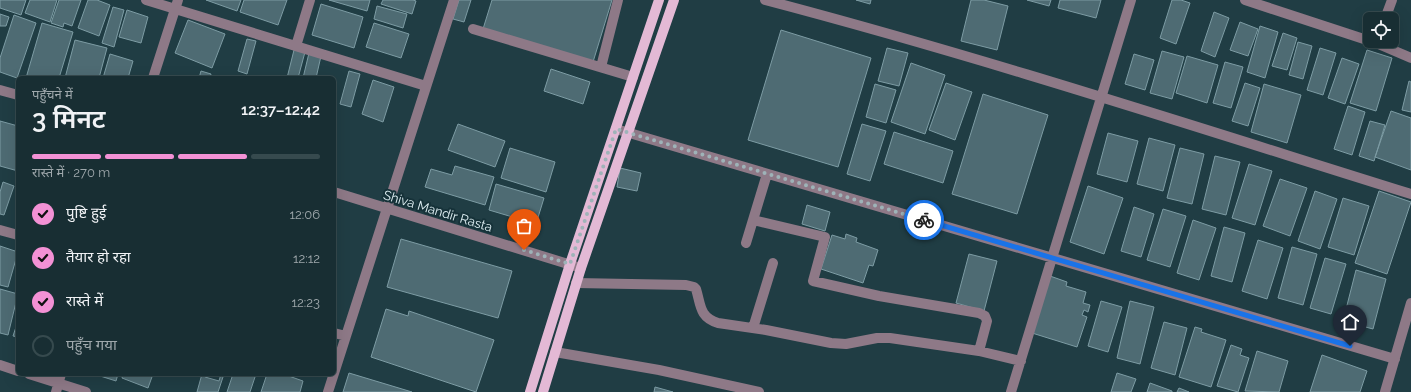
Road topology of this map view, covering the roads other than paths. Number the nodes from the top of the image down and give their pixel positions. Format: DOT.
graph roads {
  1 [pos="146,0"];
  2 [pos="310,0"];
  3 [pos="454,0"];
  4 [pos="618,0"];
  5 [pos="657,0"];
  6 [pos="674,0"];
  7 [pos="765,0"];
  8 [pos="1131,0"];
  9 [pos="1245,0"];
  10 [pos="1392,0"];
  11 [pos="176,4"];
  12 [pos="1388,12"];
  13 [pos="473,29"];
  14 [pos="1363,38"];
  15 [pos="296,46"];
  16 [pos="1389,48"];
  17 [pos="1411,58"];
  18 [pos="601,67"];
  19 [pos="154,76"];
  20 [pos="633,77"];
  21 [pos="426,86"];
  22 [pos="0,90"];
  23 [pos="16,95"];
  24 [pos="1100,97"];
  25 [pos="616,129"];
  26 [pos="628,133"];
  27 [pos="767,174"];
  28 [pos="336,193"];
  29 [pos="1411,194"];
  30 [pos="387,209"];
  31 [pos="753,220"];
  32 [pos="0,230"];
  33 [pos="16,234"];
  34 [pos="746,243"];
  35 [pos="1052,258"];
  36 [pos="773,263"];
  37 [pos="570,264"];
  38 [pos="581,268"];
  39 [pos="576,283"];
  40 [pos="1411,303"];
  41 [pos="753,328"];
  42 [pos="336,334"];
  43 [pos="346,336"];
  44 [pos="979,351"];
  45 [pos="556,352"];
  46 [pos="1395,359"];
  47 [pos="1021,361"];
  48 [pos="0,365"];
  49 [pos="336,367"];
  50 [pos="16,370"];
  51 [pos="36,376"];
  52 [pos="333,376"];
  53 [pos="59,383"];
  54 [pos="86,392"];
  55 [pos="328,392"];
  56 [pos="530,392"];
  57 [pos="543,392"];
  58 [pos="759,392"];
  59 [pos="1011,392"];
  60 [pos="1385,392"];
  1 -- 11 [label="street"];
  2 -- 15 [label="street"];
  3 -- 21 [label="street"];
  4 -- 18 [label="street"];
  5 -- 20 [label="main road"];
  6 -- 26 [label="main road"];
  7 -- 24 [label="street"];
  8 -- 24 [label="street"];
  9 -- 14 [label="street"];
  10 -- 12 [label="street"];
  11 -- 15 [label="street"];
  11 -- 19 [label="street"];
  13 -- 18 [label="street"];
  15 -- 21 [label="street"];
  16 -- 17 [label="street"];
  18 -- 20 [label="street"];
  20 -- 25 [label="main road"];
  21 -- 30 [label="street"];
  22 -- 23 [label="street"];
  24 -- 29 [label="street"];
  24 -- 35 [label="street"];
  25 -- 26 [label="street"];
  25 -- 37 [label="main road"];
  26 -- 27 [label="street"];
  26 -- 38 [label="main road"];
  27 -- 31 [label="street"];
  27 -- 35 [label="street"];
  28 -- 30 [label="street, Shiva Mandir Rasta"];
  30 -- 37 [label="street, Shiva Mandir Rasta"];
  30 -- 43 [label="street"];
  31 -- 34 [label="street"];
  31 -- 44 [label="street"];
  32 -- 33 [label="street"];
  35 -- 46 [label="street"];
  35 -- 47 [label="street"];
  36 -- 41 [label="street"];
  37 -- 38 [label="street, Shiva Mandir Rasta"];
  37 -- 56 [label="main road"];
  38 -- 39 [label="main road"];
  39 -- 41 [label="street"];
  39 -- 45 [label="main road"];
  40 -- 46 [label="street"];
  41 -- 44 [label="street"];
  42 -- 43 [label="street"];
  43 -- 49 [label="street"];
  44 -- 47 [label="street"];
  45 -- 57 [label="main road"];
  45 -- 58 [label="street"];
  46 -- 60 [label="street"];
  47 -- 59 [label="street"];
  48 -- 50 [label="street"];
  51 -- 53 [label="street"];
  52 -- 55 [label="street"];
  53 -- 54 [label="street"];
}
